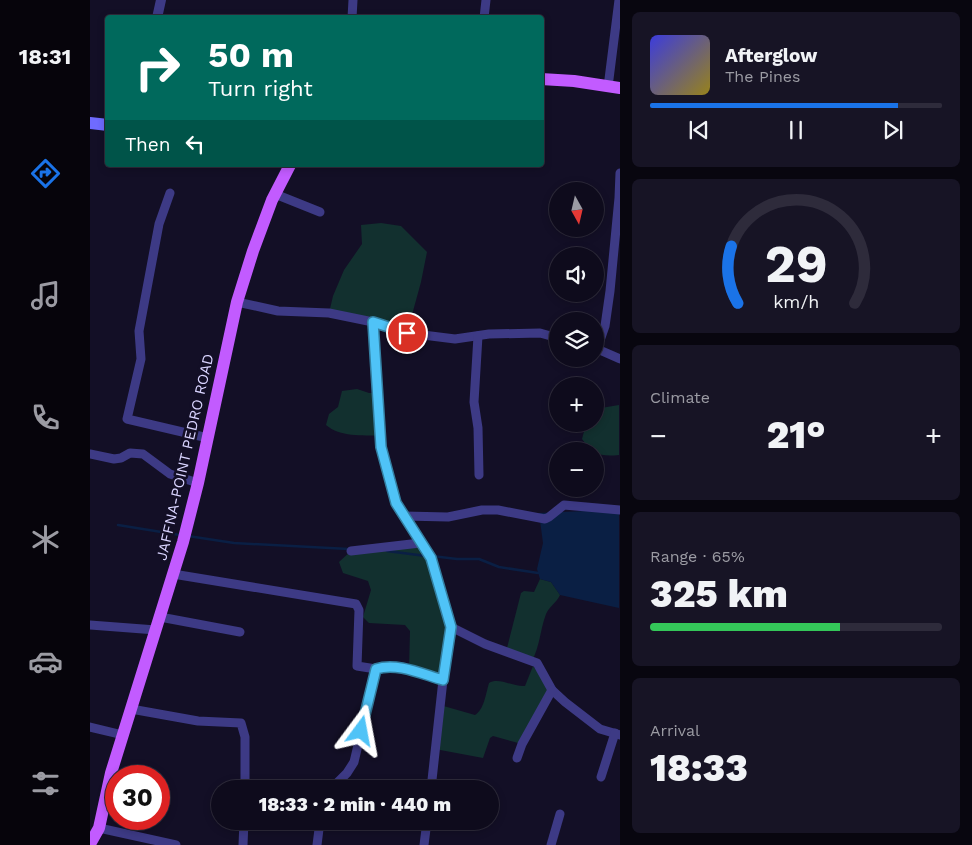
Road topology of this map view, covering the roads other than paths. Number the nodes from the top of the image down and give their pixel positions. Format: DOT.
graph roads {
  1 [pos="162,0"];
  2 [pos="354,0"];
  3 [pos="486,0"];
  4 [pos="619,0"];
  5 [pos="158,15"];
  6 [pos="352,15"];
  7 [pos="484,15"];
  8 [pos="544,79"];
  9 [pos="614,87"];
  10 [pos="90,124"];
  11 [pos="105,125"];
  12 [pos="289,167"];
  13 [pos="620,173"];
  14 [pos="170,193"];
  15 [pos="275,194"];
  16 [pos="320,212"];
  17 [pos="237,302"];
  18 [pos="373,322"];
  19 [pos="604,329"];
  20 [pos="478,336"];
  21 [pos="549,336"];
  22 [pos="604,352"];
  23 [pos="620,359"];
  24 [pos="208,438"];
  25 [pos="90,454"];
  26 [pos="479,474"];
  27 [pos="198,483"];
  28 [pos="620,510"];
  29 [pos="404,516"];
  30 [pos="420,543"];
  31 [pos="350,551"];
  32 [pos="173,574"];
  33 [pos="160,617"];
  34 [pos="90,625"];
  35 [pos="451,627"];
  36 [pos="156,630"];
  37 [pos="240,632"];
  38 [pos="376,669"];
  39 [pos="443,680"];
  40 [pos="552,690"];
  41 [pos="131,709"];
  42 [pos="90,727"];
  43 [pos="617,734"];
  44 [pos="123,735"];
  45 [pos="517,758"];
  46 [pos="601,777"];
  47 [pos="245,780"];
  48 [pos="340,780"];
  49 [pos="431,780"];
  50 [pos="560,814"];
  51 [pos="98,828"];
  52 [pos="244,830"];
  53 [pos="319,830"];
  54 [pos="426,830"];
  55 [pos="90,844"];
  56 [pos="176,845"];
  57 [pos="243,845"];
  58 [pos="317,845"];
  59 [pos="424,845"];
  60 [pos="551,845"];
  1 -- 5 [label="street"];
  2 -- 6 [label="street"];
  3 -- 7 [label="street"];
  4 -- 9 [label="street"];
  8 -- 9 [label="main road"];
  10 -- 11 [label="main road"];
  12 -- 15 [label="main road, JAFFNA-POINT PEDRO ROAD"];
  13 -- 19 [label="street"];
  14 -- 24 [label="street"];
  15 -- 16 [label="street"];
  15 -- 17 [label="main road, JAFFNA-POINT PEDRO ROAD"];
  17 -- 18 [label="street"];
  17 -- 24 [label="main road, JAFFNA-POINT PEDRO ROAD"];
  18 -- 20 [label="street"];
  18 -- 29 [label="street"];
  20 -- 21 [label="street"];
  20 -- 26 [label="street"];
  22 -- 23 [label="street"];
  24 -- 27 [label="main road, JAFFNA-POINT PEDRO ROAD"];
  25 -- 27 [label="street"];
  27 -- 32 [label="main road, JAFFNA-POINT PEDRO ROAD"];
  28 -- 29 [label="street"];
  29 -- 30 [label="street"];
  30 -- 31 [label="street"];
  30 -- 35 [label="street"];
  32 -- 33 [label="main road, JAFFNA-POINT PEDRO ROAD"];
  32 -- 38 [label="street"];
  33 -- 36 [label="main road, JAFFNA-POINT PEDRO ROAD"];
  33 -- 37 [label="street"];
  34 -- 36 [label="street"];
  35 -- 39 [label="street"];
  35 -- 40 [label="street"];
  36 -- 41 [label="main road, JAFFNA-POINT PEDRO ROAD"];
  38 -- 39 [label="street"];
  38 -- 48 [label="street"];
  39 -- 49 [label="street"];
  40 -- 43 [label="street"];
  40 -- 45 [label="street"];
  41 -- 44 [label="main road, JAFFNA-POINT PEDRO ROAD"];
  41 -- 47 [label="street"];
  42 -- 44 [label="street"];
  43 -- 46 [label="street"];
  44 -- 51 [label="main road, JAFFNA-POINT PEDRO ROAD"];
  50 -- 60 [label="street"];
  51 -- 55 [label="main road, JAFFNA-POINT PEDRO ROAD"];
  51 -- 56 [label="street"];
  52 -- 57 [label="street"];
  53 -- 58 [label="street"];
  54 -- 59 [label="street"];
}
